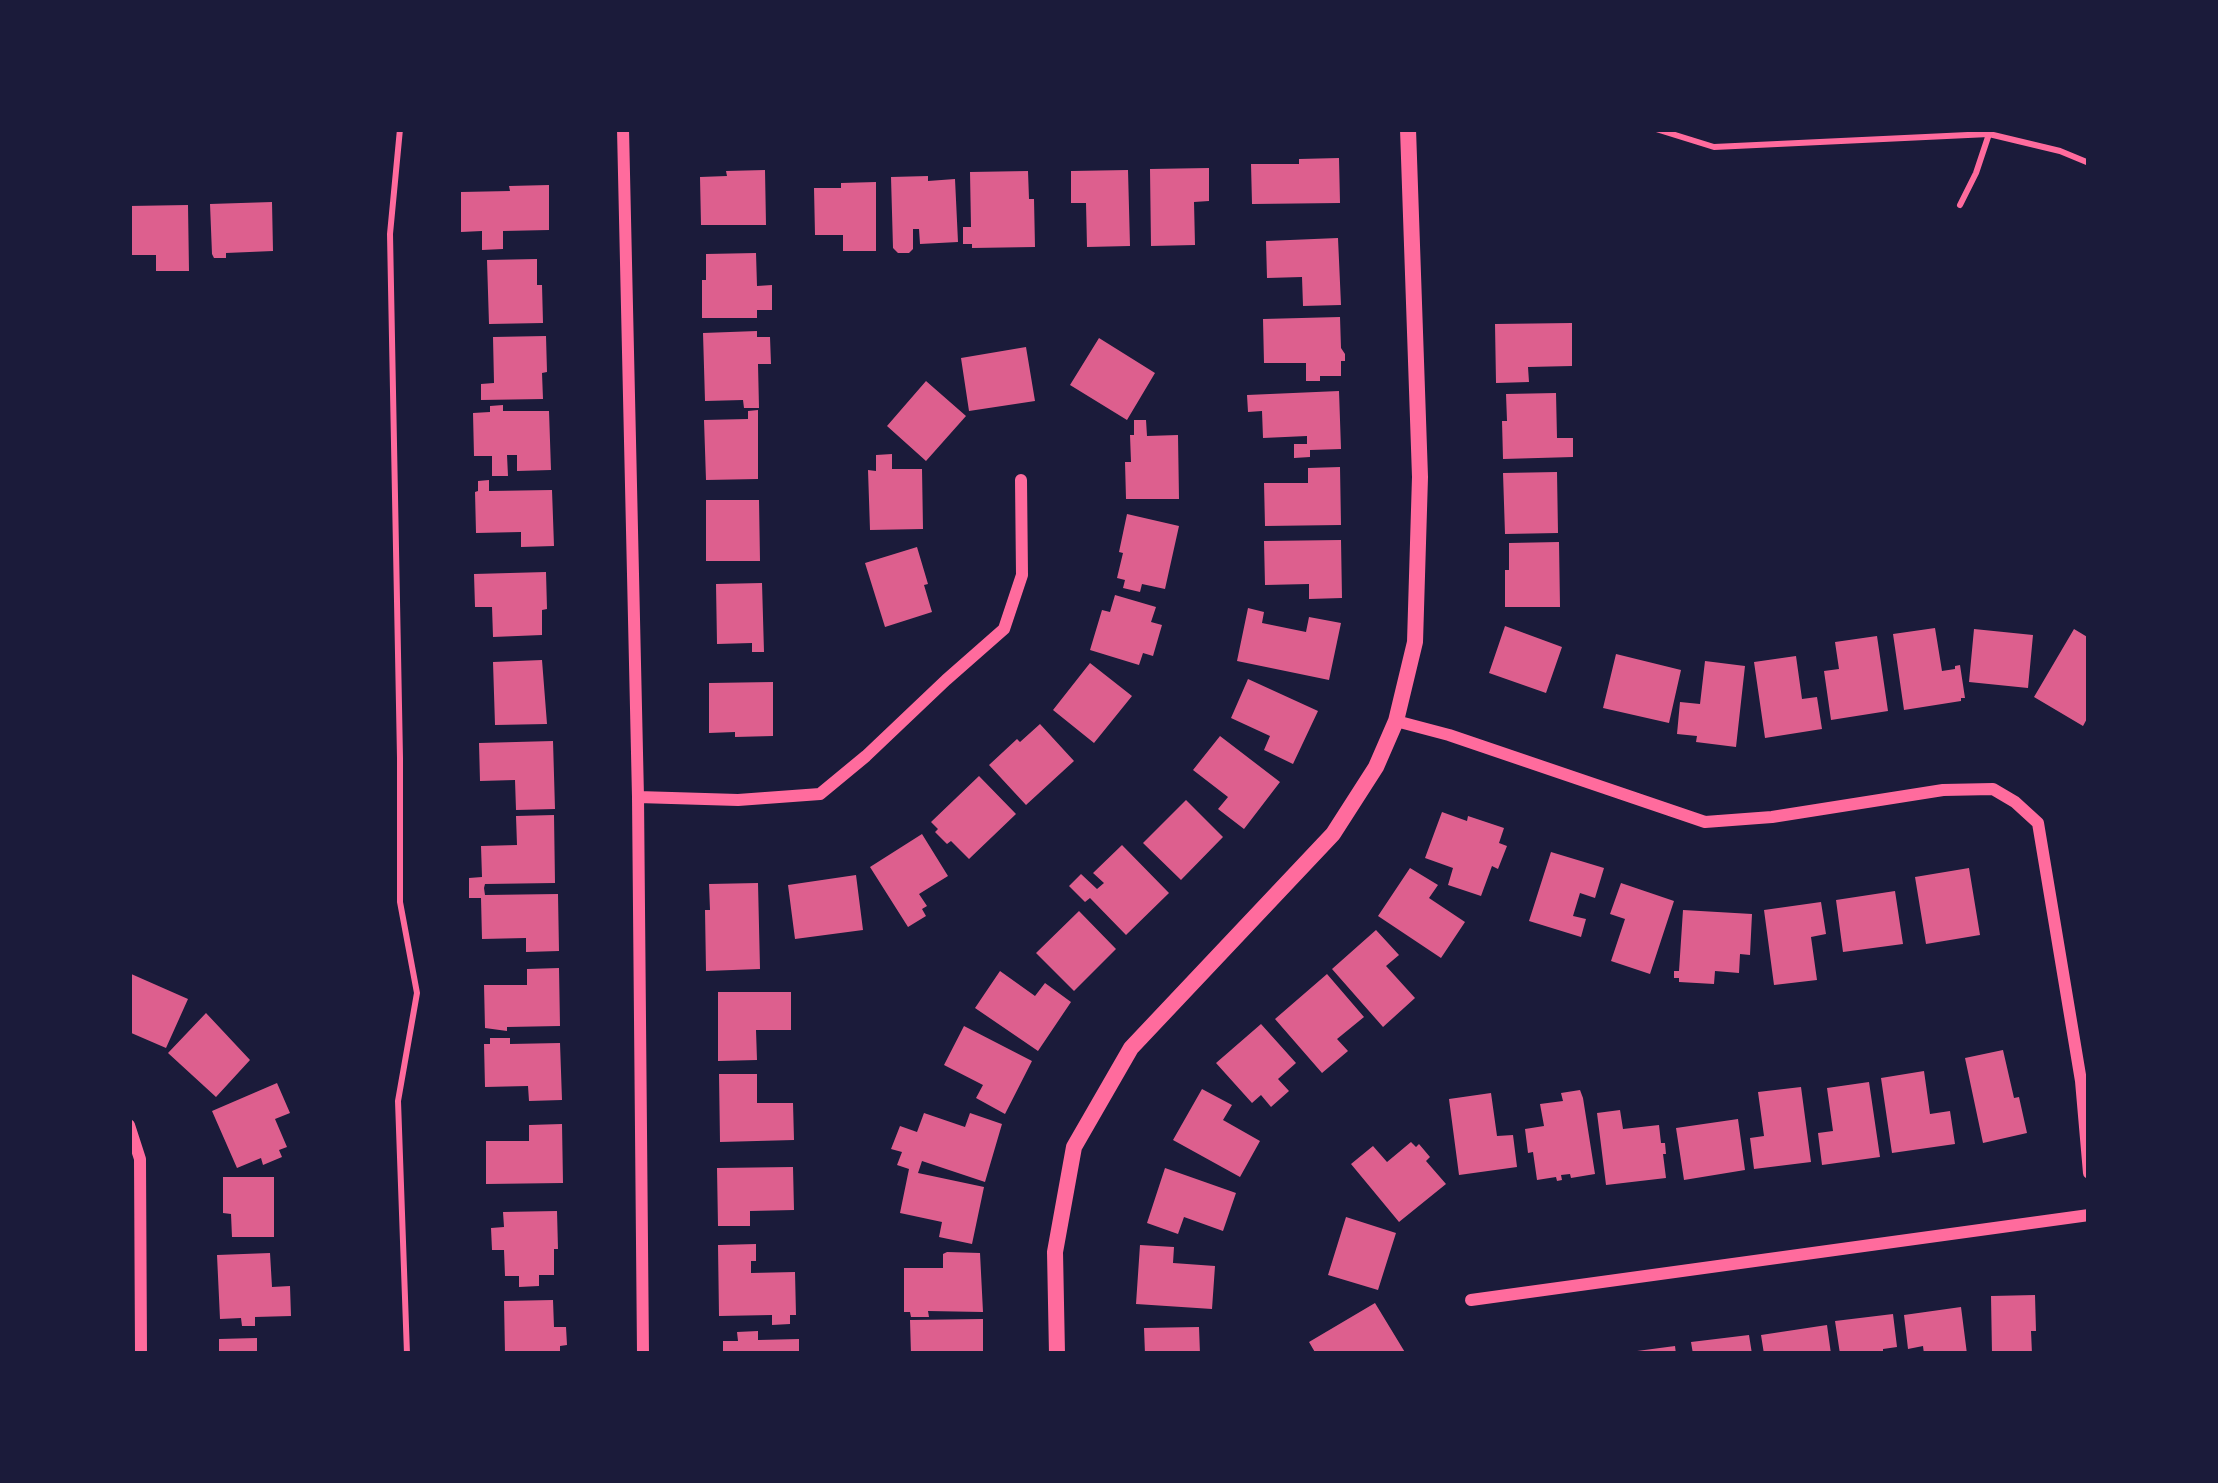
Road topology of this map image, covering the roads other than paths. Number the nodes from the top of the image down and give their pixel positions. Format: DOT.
graph roads {
  1 [pos="623,129"];
  2 [pos="1408,129"];
  3 [pos="1021,480"];
  4 [pos="1396,721"];
  5 [pos="638,797"];
  6 [pos="129,1125"];
  7 [pos="2089,1173"];
  8 [pos="2089,1215"];
  9 [pos="1472,1300"];
  10 [pos="141,1354"];
  11 [pos="644,1354"];
  12 [pos="1057,1354"];
  1 -- 5 [label="street"];
  2 -- 4 [label="street"];
  3 -- 5 [label="street"];
  4 -- 7 [label="street"];
  4 -- 12 [label="street"];
  5 -- 11 [label="street"];
  6 -- 10 [label="street"];
  8 -- 9 [label="street"];
}
